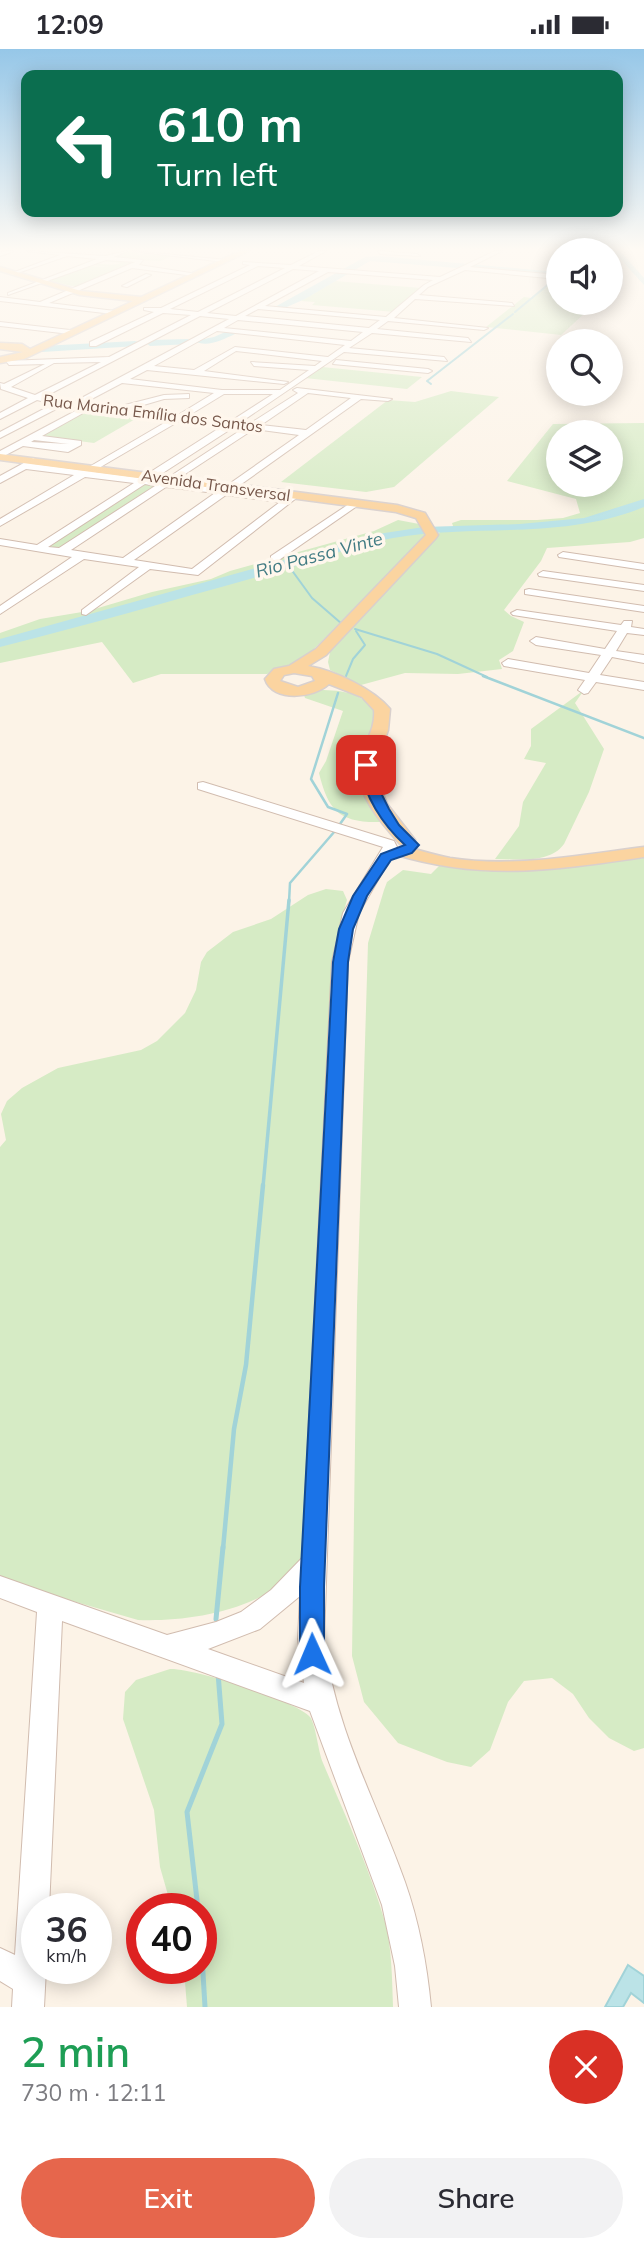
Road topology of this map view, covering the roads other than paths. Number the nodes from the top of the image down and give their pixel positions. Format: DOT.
graph roads {
  1 [pos="49,342"];
  2 [pos="96,342"];
  3 [pos="134,342"];
  4 [pos="144,342"];
  5 [pos="191,342"];
  6 [pos="352,342"];
  7 [pos="390,342"];
  8 [pos="0,345"];
  9 [pos="221,346"];
  10 [pos="459,347"];
  11 [pos="235,349"];
  12 [pos="341,350"];
  13 [pos="28,351"];
  14 [pos="164,357"];
  15 [pos="112,358"];
  16 [pos="444,359"];
  17 [pos="327,360"];
  18 [pos="7,361"];
  19 [pos="58,361"];
  20 [pos="254,365"];
  21 [pos="145,367"];
  22 [pos="314,368"];
  23 [pos="428,371"];
  24 [pos="195,373"];
  25 [pos="120,380"];
  26 [pos="2,386"];
  27 [pos="170,386"];
  28 [pos="287,388"];
  29 [pos="306,391"];
  30 [pos="220,393"];
  31 [pos="164,397"];
  32 [pos="358,397"];
  33 [pos="35,398"];
  34 [pos="388,399"];
  35 [pos="61,403"];
  36 [pos="78,407"];
  37 [pos="117,410"];
  38 [pos="0,416"];
  39 [pos="180,417"];
  40 [pos="233,423"];
  41 [pos="253,426"];
  42 [pos="308,433"];
  43 [pos="0,435"];
  44 [pos="33,437"];
  45 [pos="22,443"];
  46 [pos="0,456"];
  47 [pos="29,463"];
  48 [pos="88,471"];
  49 [pos="147,479"];
  50 [pos="0,480"];
  51 [pos="168,482"];
  52 [pos="228,490"];
  53 [pos="291,498"];
  54 [pos="355,504"];
  55 [pos="0,523"];
  56 [pos="0,542"];
  57 [pos="16,545"];
  58 [pos="39,548"];
  59 [pos="61,552"];
  60 [pos="0,555"];
  61 [pos="82,555"];
  62 [pos="563,555"];
  63 [pos="275,558"];
  64 [pos="125,562"];
  65 [pos="148,566"];
  66 [pos="644,567"];
  67 [pos="543,574"];
  68 [pos="644,588"];
  69 [pos="529,592"];
  70 [pos="642,605"];
  71 [pos="0,611"];
  72 [pos="86,612"];
  73 [pos="517,613"];
  74 [pos="624,629"];
  75 [pos="644,632"];
  76 [pos="536,641"];
  77 [pos="321,652"];
  78 [pos="608,653"];
  79 [pos="644,659"];
  80 [pos="508,663"];
  81 [pos="294,669"];
  82 [pos="593,677"];
  83 [pos="318,678"];
  84 [pos="644,686"];
  85 [pos="584,690"];
  86 [pos="203,786"];
  87 [pos="397,844"];
  88 [pos="644,852"];
  89 [pos="313,1563"];
  90 [pos="0,1587"];
  91 [pos="50,1604"];
  92 [pos="169,1646"];
  93 [pos="319,1701"];
  94 [pos="0,1963"];
  95 [pos="29,1994"];
  96 [pos="415,2007"];
  1 -- 13 [label="main road"];
  2 -- 3 [label="street"];
  4 -- 15 [label="street"];
  5 -- 14 [label="street"];
  6 -- 12 [label="street"];
  7 -- 10 [label="street"];
  8 -- 13 [label="main road"];
  9 -- 11 [label="street"];
  11 -- 17 [label="street"];
  11 -- 24 [label="street"];
  12 -- 16 [label="street"];
  12 -- 17 [label="street"];
  13 -- 18 [label="main road"];
  14 -- 15 [label="street"];
  14 -- 21 [label="street"];
  15 -- 19 [label="street"];
  15 -- 33 [label="street"];
  17 -- 22 [label="street"];
  17 -- 23 [label="street"];
  18 -- 19 [label="street"];
  19 -- 26 [label="street"];
  20 -- 22 [label="street"];
  21 -- 24 [label="street"];
  21 -- 25 [label="street"];
  22 -- 28 [label="street"];
  24 -- 28 [label="street"];
  25 -- 27 [label="street"];
  25 -- 36 [label="street"];
  26 -- 33 [label="street, Rua Marina Emília dos Santos"];
  27 -- 30 [label="street"];
  27 -- 31 [label="street"];
  28 -- 29 [label="street"];
  28 -- 30 [label="street"];
  28 -- 40 [label="street"];
  29 -- 32 [label="street"];
  29 -- 41 [label="street"];
  30 -- 31 [label="street"];
  30 -- 39 [label="street"];
  31 -- 37 [label="street"];
  32 -- 34 [label="street"];
  32 -- 42 [label="street"];
  33 -- 35 [label="street, Rua Marina Emília dos Santos"];
  33 -- 38 [label="street"];
  35 -- 36 [label="street, Rua Marina Emília dos Santos"];
  35 -- 43 [label="street"];
  36 -- 37 [label="street, Rua Marina Emília dos Santos"];
  36 -- 44 [label="street"];
  37 -- 39 [label="street, Rua Marina Emília dos Santos"];
  39 -- 40 [label="street, Rua Marina Emília dos Santos"];
  39 -- 48 [label="street"];
  40 -- 41 [label="street, Rua Marina Emília dos Santos"];
  40 -- 49 [label="street"];
  41 -- 42 [label="street, Rua Marina Emília dos Santos"];
  41 -- 51 [label="street"];
  42 -- 52 [label="street"];
  44 -- 45 [label="street"];
  44 -- 45 [label="street"];
  45 -- 46 [label="street"];
  46 -- 47 [label="main road, Avenida Transversal"];
  47 -- 48 [label="main road, Avenida Transversal"];
  47 -- 50 [label="street"];
  48 -- 49 [label="main road, Avenida Transversal"];
  48 -- 55 [label="street"];
  49 -- 51 [label="main road, Avenida Transversal"];
  49 -- 58 [label="street"];
  51 -- 52 [label="main road, Avenida Transversal"];
  51 -- 59 [label="street"];
  52 -- 53 [label="main road, Avenida Transversal"];
  52 -- 64 [label="street"];
  53 -- 54 [label="main road, Avenida Transversal"];
  53 -- 65 [label="street"];
  54 -- 63 [label="street"];
  54 -- 77 [label="main road, Avenida Transversal"];
  56 -- 57 [label="street"];
  57 -- 58 [label="street"];
  57 -- 60 [label="street"];
  58 -- 59 [label="street"];
  59 -- 61 [label="street"];
  61 -- 64 [label="street"];
  61 -- 71 [label="street"];
  62 -- 66 [label="street"];
  64 -- 65 [label="street"];
  65 -- 72 [label="street"];
  67 -- 68 [label="street"];
  69 -- 70 [label="street"];
  70 -- 74 [label="street"];
  73 -- 74 [label="street"];
  74 -- 75 [label="street"];
  74 -- 78 [label="street"];
  76 -- 78 [label="street"];
  77 -- 81 [label="main road"];
  77 -- 83 [label="main road"];
  78 -- 79 [label="street"];
  78 -- 82 [label="street"];
  80 -- 82 [label="street"];
  81 -- 83 [label="main road"];
  81 -- 83 [label="main road"];
  82 -- 84 [label="street"];
  82 -- 85 [label="street"];
  83 -- 87 [label="main road"];
  86 -- 87 [label="street"];
  87 -- 88 [label="main road"];
  87 -- 89 [label="street"];
  89 -- 92 [label="street"];
  89 -- 93 [label="street"];
  90 -- 91 [label="street"];
  91 -- 92 [label="street"];
  91 -- 95 [label="street"];
  92 -- 93 [label="street"];
  93 -- 96 [label="street"];
  94 -- 95 [label="street"];
}
